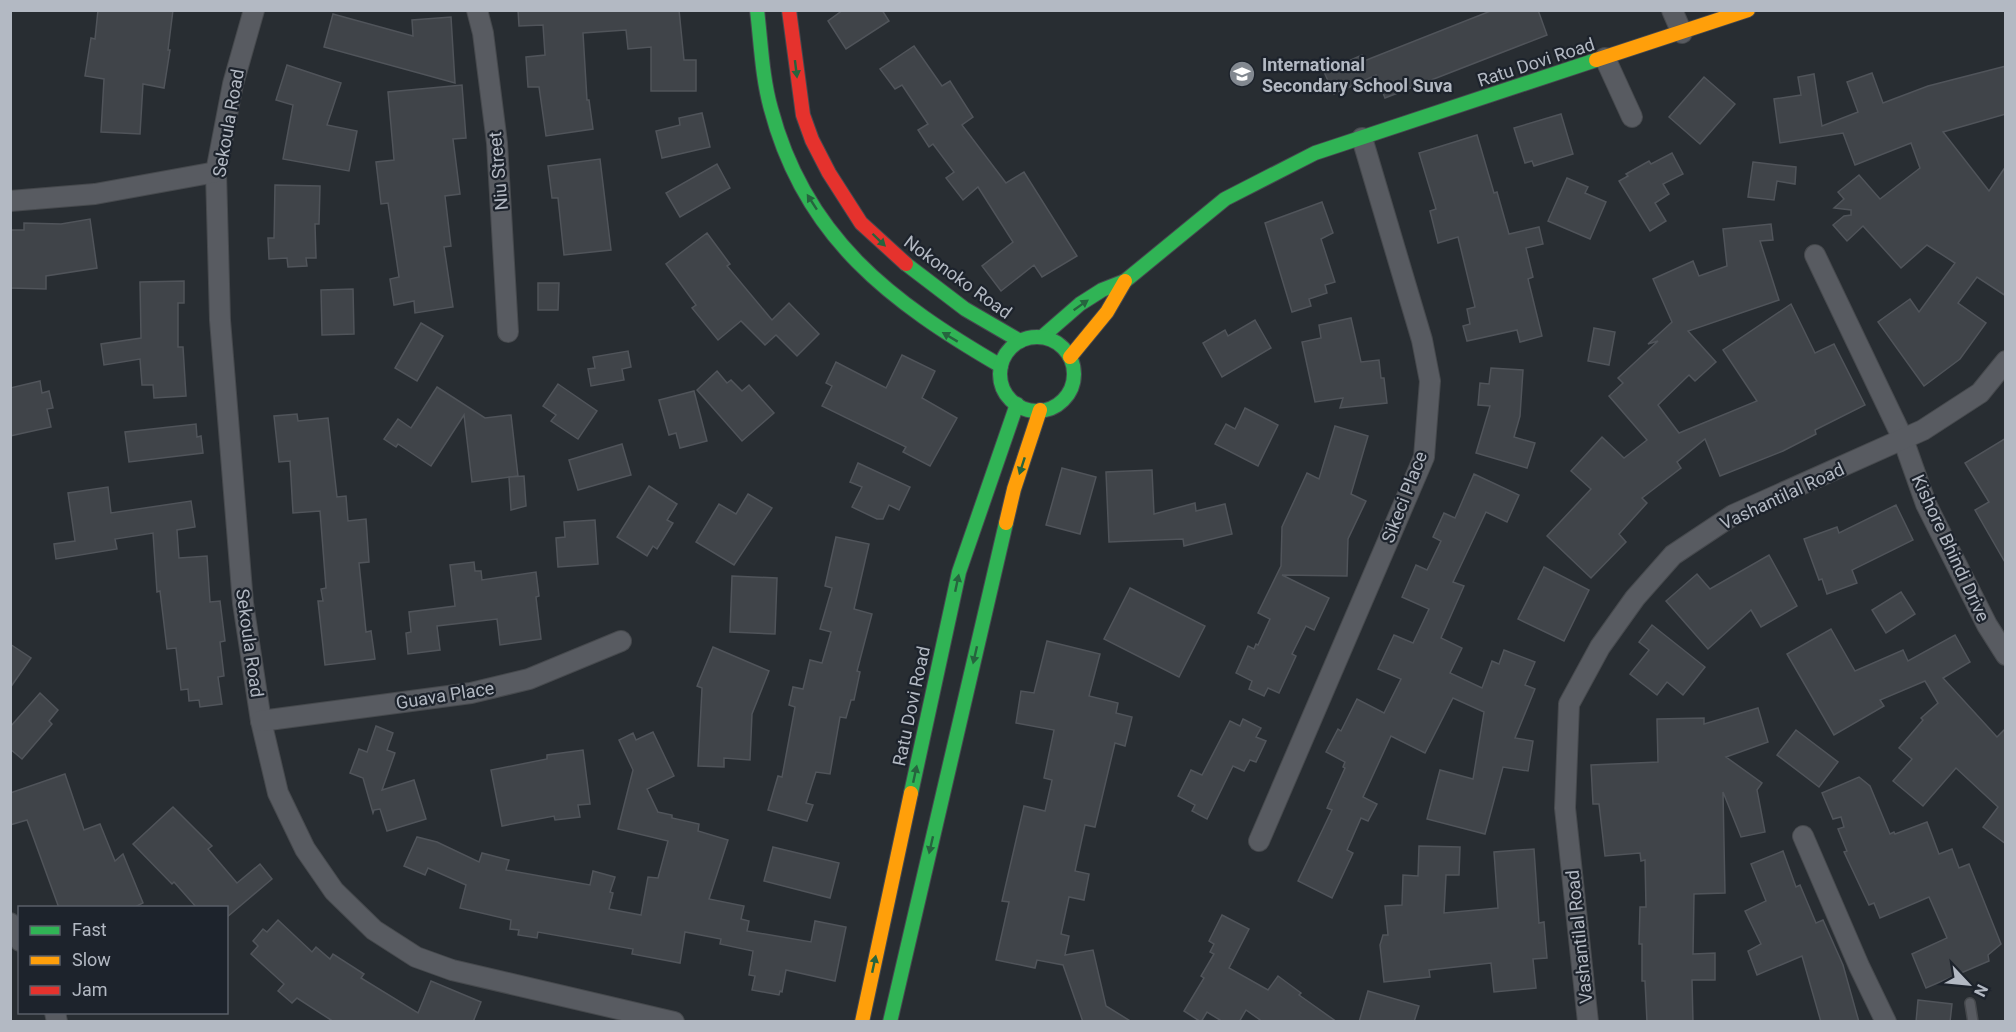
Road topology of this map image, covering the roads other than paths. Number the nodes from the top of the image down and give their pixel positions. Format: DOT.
graph roads {
  1 [pos="254,10"];
  2 [pos="477,10"];
  3 [pos="757,10"];
  4 [pos="789,10"];
  5 [pos="1672,10"];
  6 [pos="1748,10"];
  7 [pos="1682,33"];
  8 [pos="1605,58"];
  9 [pos="1632,117"];
  10 [pos="1362,138"];
  11 [pos="216,172"];
  12 [pos="10,201"];
  13 [pos="1815,255"];
  14 [pos="1125,281"];
  15 [pos="508,332"];
  16 [pos="1042,337"];
  17 [pos="1020,341"];
  18 [pos="1070,357"];
  19 [pos="2006,361"];
  20 [pos="1001,366"];
  21 [pos="1017,404"];
  22 [pos="1040,410"];
  23 [pos="1903,439"];
  24 [pos="621,641"];
  25 [pos="2006,655"];
  26 [pos="261,721"];
  27 [pos="1803,836"];
  28 [pos="1259,841"];
  29 [pos="10,923"];
  30 [pos="18,938"];
  31 [pos="1970,1004"];
  32 [pos="637,1017"];
  33 [pos="674,1022"];
  34 [pos="862,1022"];
  35 [pos="890,1022"];
  36 [pos="1588,1022"];
  37 [pos="1886,1022"];
  38 [pos="1973,1022"];
  1 -- 11 [label="street, Sekoula Road"];
  2 -- 15 [label="street, Niu Street"];
  20 -- 3 [label="main road, one-way"];
  4 -- 17 [label="main road, Nokonoko Road, one-way"];
  5 -- 7 [label="street"];
  6 -- 7 [label="main road, Ratu Dovi Road"];
  7 -- 8 [label="main road, Ratu Dovi Road"];
  8 -- 9 [label="street"];
  8 -- 10 [label="main road, Ratu Dovi Road"];
  10 -- 14 [label="main road, Ratu Dovi Road"];
  10 -- 28 [label="street, Sikeci Place"];
  11 -- 12 [label="street"];
  11 -- 26 [label="street, Sekoula Road"];
  13 -- 23 [label="street, Kishore Bhindi Drive"];
  16 -- 14 [label="main road, Ratu Dovi Road, one-way"];
  14 -- 18 [label="main road, Ratu Dovi Road"];
  16 -- 17 [label="main road"];
  16 -- 18 [label="main road"];
  17 -- 20 [label="main road"];
  18 -- 22 [label="main road"];
  19 -- 23 [label="street, Vashantilal Road"];
  20 -- 21 [label="main road"];
  21 -- 22 [label="main road"];
  34 -- 21 [label="main road, Ratu Dovi Road, one-way"];
  22 -- 35 [label="main road, one-way"];
  23 -- 25 [label="street, Kishore Bhindi Drive"];
  23 -- 36 [label="street, Vashantilal Road"];
  24 -- 26 [label="street, Guava Place"];
  26 -- 32 [label="street, Sekoula Road"];
  27 -- 37 [label="street"];
  29 -- 30 [label="street"];
  31 -- 38 [label="lane"];
  32 -- 33 [label="street, Sekoula Road"];
}
